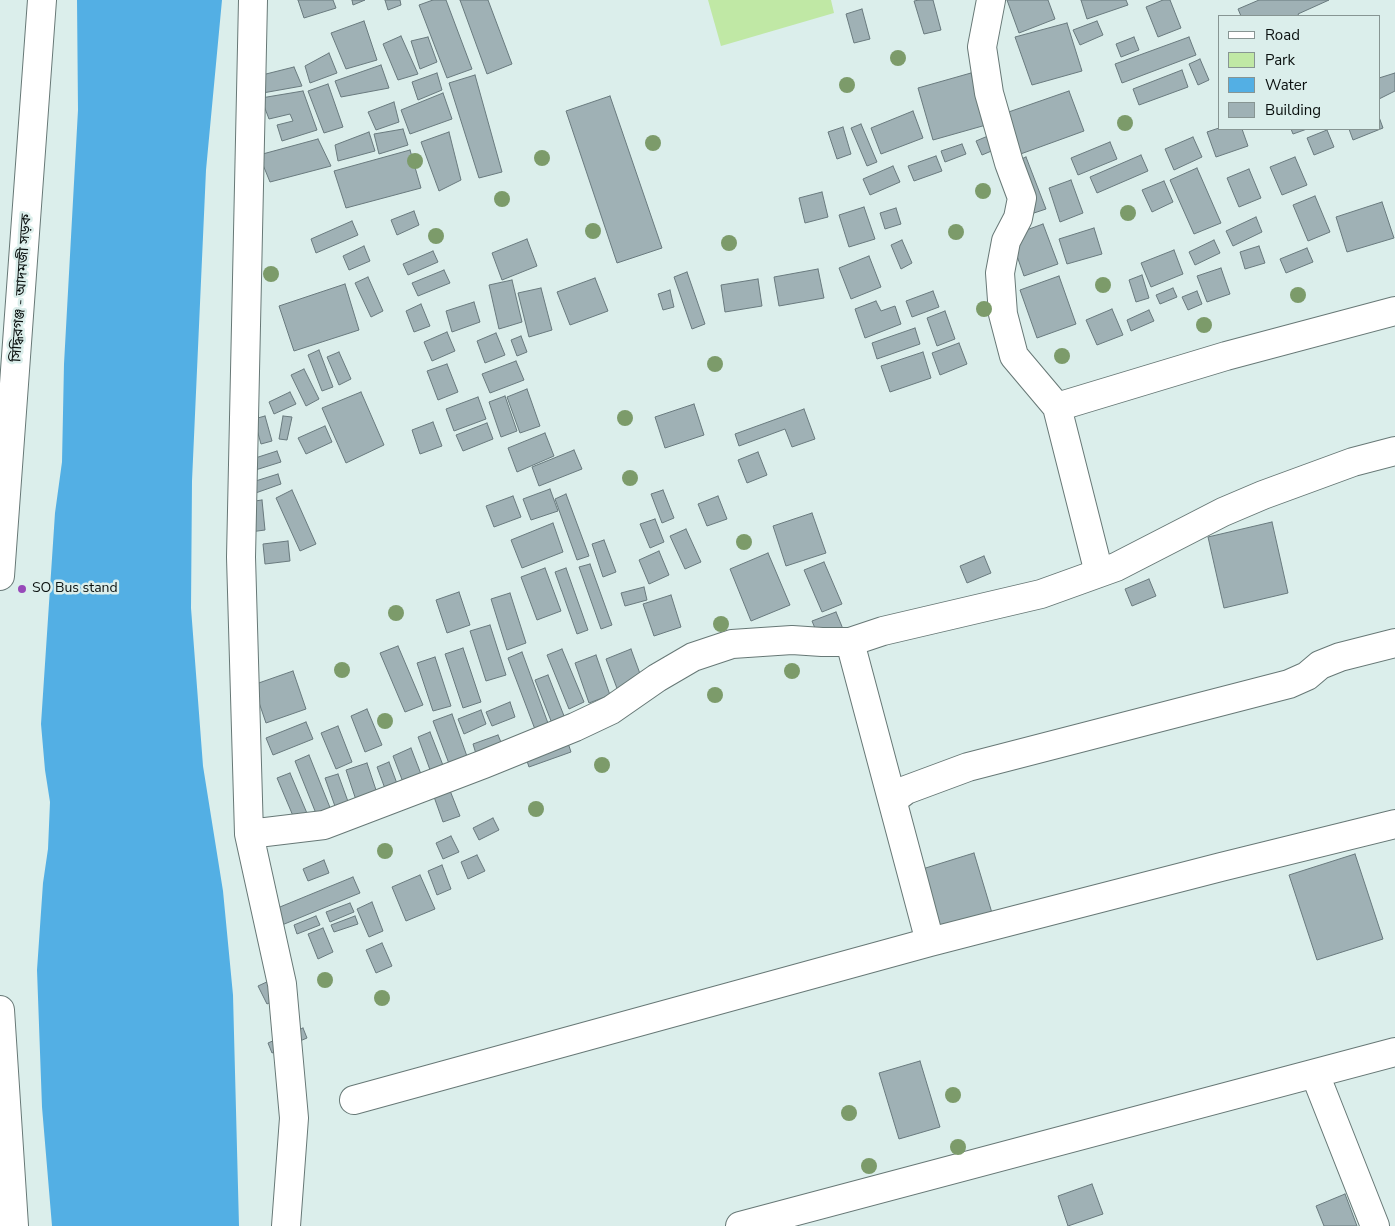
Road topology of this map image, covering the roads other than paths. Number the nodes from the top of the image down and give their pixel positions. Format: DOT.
graph roads {
  1 [pos="42,0"];
  2 [pos="253,0"];
  3 [pos="991,0"];
  4 [pos="1395,311"];
  5 [pos="1057,406"];
  6 [pos="1395,451"];
  7 [pos="1099,573"];
  8 [pos="0,576"];
  9 [pos="850,642"];
  10 [pos="1395,643"];
  11 [pos="893,800"];
  12 [pos="1395,824"];
  13 [pos="250,834"];
  14 [pos="930,942"];
  15 [pos="0,1010"];
  16 [pos="1395,1052"];
  17 [pos="1315,1074"];
  18 [pos="354,1100"];
  19 [pos="14,1226"];
  20 [pos="286,1226"];
  21 [pos="740,1226"];
  22 [pos="1375,1226"];
  1 -- 8 [label="street, সিদ্ধিরগঞ্জ - আদমজী সড়ক"];
  2 -- 13 [label="street"];
  3 -- 5 [label="street"];
  4 -- 5 [label="street"];
  5 -- 7 [label="street"];
  6 -- 7 [label="street"];
  7 -- 9 [label="street"];
  9 -- 11 [label="street"];
  9 -- 13 [label="street"];
  10 -- 11 [label="street"];
  11 -- 14 [label="street"];
  12 -- 14 [label="street"];
  13 -- 20 [label="street"];
  14 -- 18 [label="street"];
  15 -- 19 [label="street"];
  16 -- 17 [label="street"];
  17 -- 21 [label="street"];
  17 -- 22 [label="street"];
}
